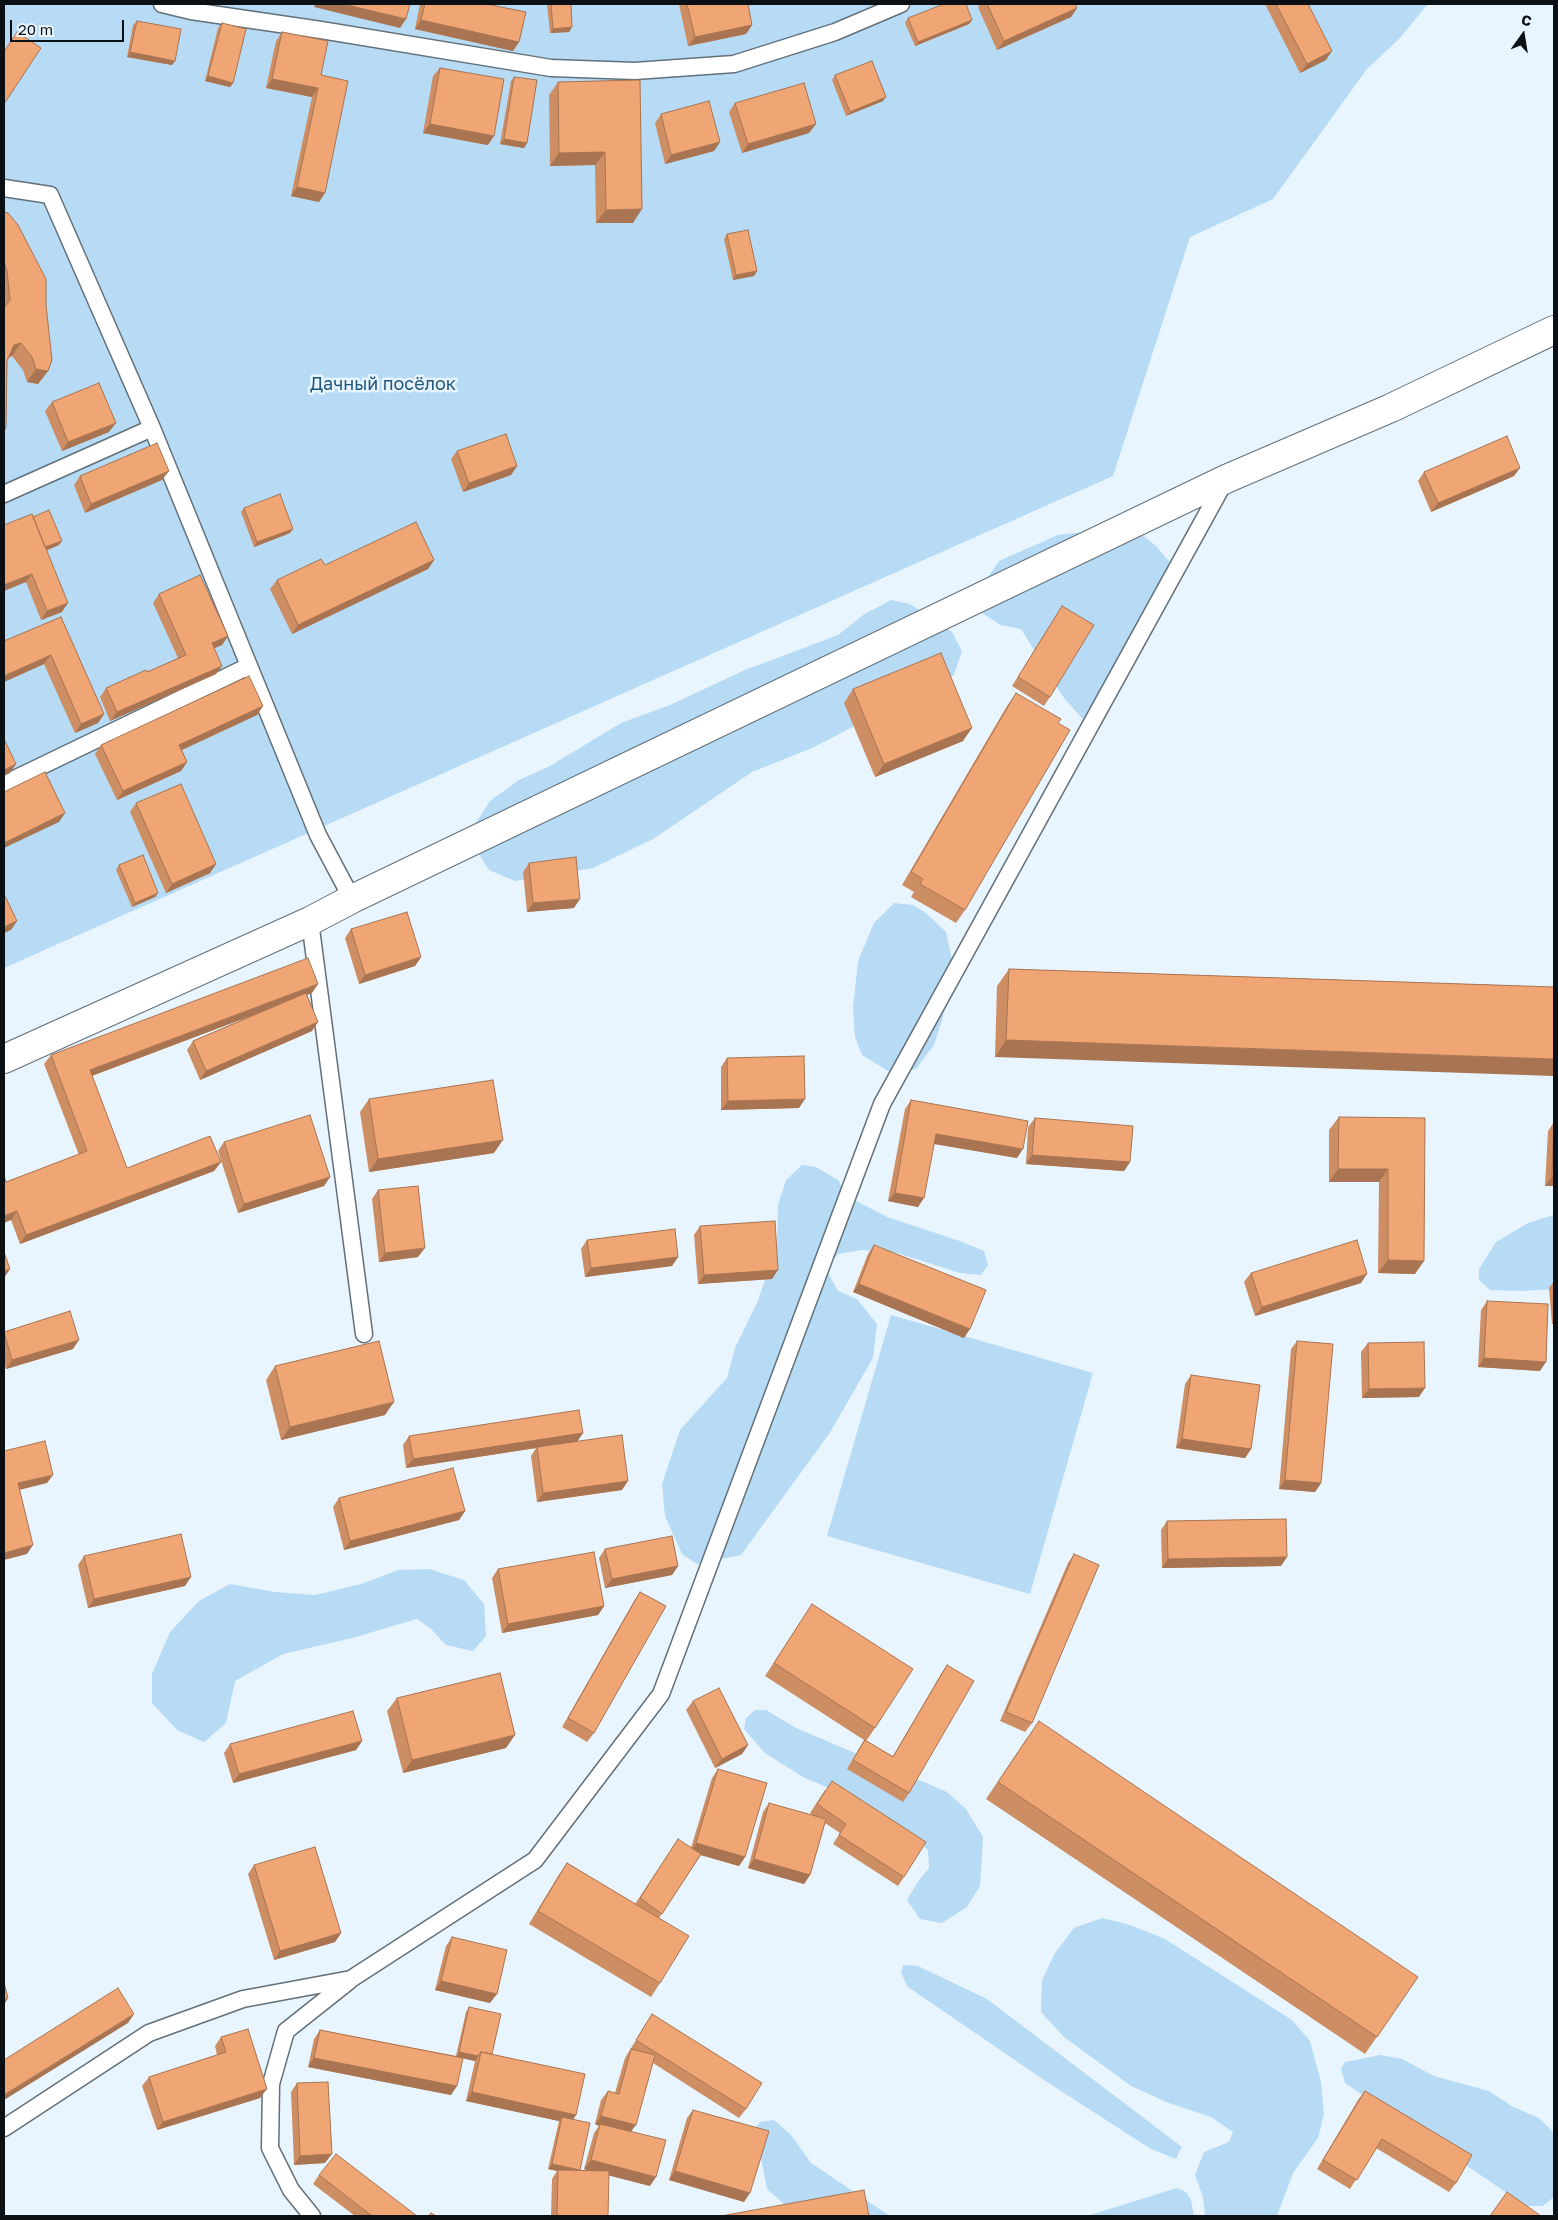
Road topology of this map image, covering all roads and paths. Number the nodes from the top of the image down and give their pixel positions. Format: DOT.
graph roads {
  1 [pos="162,4"];
  2 [pos="901,4"];
  3 [pos="4,188"];
  4 [pos="1554,330"];
  5 [pos="152,428"];
  6 [pos="1226,479"];
  7 [pos="4,494"];
  8 [pos="249,666"];
  9 [pos="4,784"];
  10 [pos="352,899"];
  11 [pos="310,921"];
  12 [pos="4,1059"];
  13 [pos="364,1334"];
  14 [pos="350,1979"];
  15 [pos="4,2128"];
  16 [pos="312,2216"];
  1 -- 2 [label="lane"];
  3 -- 5 [label="lane"];
  4 -- 6 [label="main road"];
  5 -- 7 [label="lane"];
  5 -- 8 [label="lane"];
  6 -- 10 [label="main road"];
  6 -- 14 [label="lane"];
  8 -- 9 [label="lane"];
  8 -- 10 [label="lane"];
  10 -- 11 [label="main road"];
  11 -- 12 [label="main road"];
  11 -- 13 [label="lane"];
  14 -- 15 [label="lane"];
  14 -- 16 [label="lane"];
}
